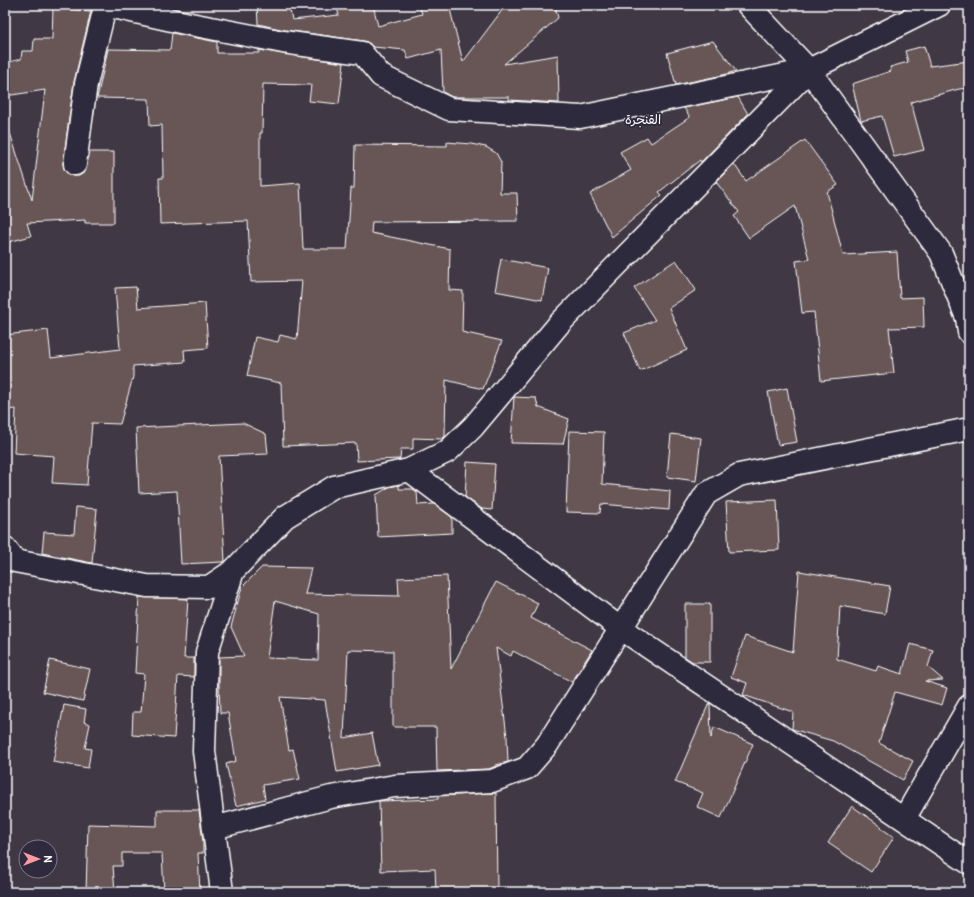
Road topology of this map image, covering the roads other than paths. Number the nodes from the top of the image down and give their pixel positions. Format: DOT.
graph roads {
  1 [pos="748,5"];
  2 [pos="939,5"];
  3 [pos="108,6"];
  4 [pos="809,70"];
  5 [pos="75,164"];
  6 [pos="969,332"];
  7 [pos="969,429"];
  8 [pos="409,470"];
  9 [pos="8,562"];
  10 [pos="233,571"];
  11 [pos="620,628"];
  12 [pos="969,706"];
  13 [pos="904,820"];
  14 [pos="214,828"];
  15 [pos="969,863"];
  16 [pos="222,892"];
  1 -- 4 [label="street"];
  2 -- 4 [label="street"];
  3 -- 4 [label="street"];
  3 -- 5 [label="street"];
  4 -- 6 [label="street"];
  4 -- 8 [label="street"];
  7 -- 11 [label="street"];
  8 -- 10 [label="street"];
  8 -- 11 [label="street"];
  9 -- 10 [label="street"];
  10 -- 14 [label="street"];
  11 -- 13 [label="street"];
  11 -- 14 [label="street"];
  12 -- 13 [label="street"];
  13 -- 15 [label="street"];
  14 -- 16 [label="street"];
}
